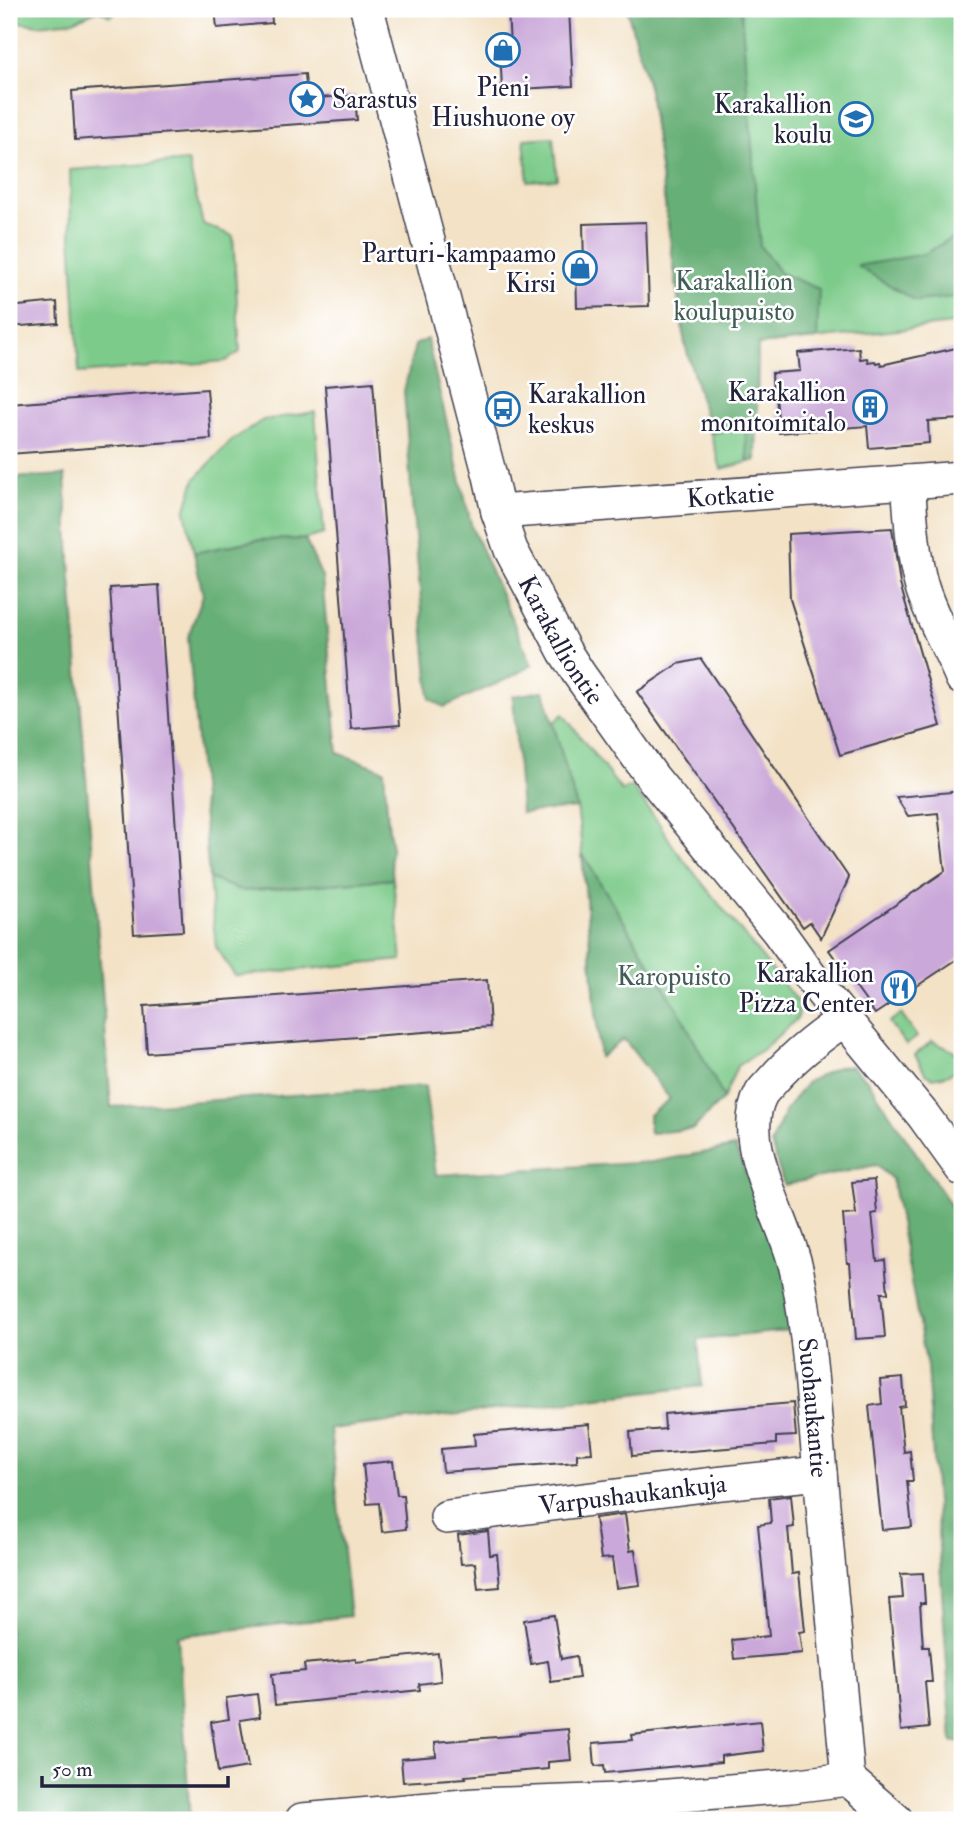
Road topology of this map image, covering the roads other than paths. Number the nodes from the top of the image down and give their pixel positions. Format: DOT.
graph roads {
  1 [pos="367,9"];
  2 [pos="962,478"];
  3 [pos="908,482"];
  4 [pos="499,512"];
  5 [pos="962,678"];
  6 [pos="845,1019"];
  7 [pos="962,1169"];
  8 [pos="820,1473"];
  9 [pos="447,1517"];
  10 [pos="848,1779"];
  11 [pos="302,1820"];
  12 [pos="896,1820"];
  1 -- 4 [label="street, Karakalliontie"];
  2 -- 3 [label="street, Kotkatie"];
  3 -- 4 [label="street, Kotkatie"];
  3 -- 5 [label="street"];
  4 -- 6 [label="street, Karakalliontie"];
  6 -- 7 [label="street, Karakalliontie"];
  6 -- 8 [label="street, Suohaukantie"];
  8 -- 9 [label="street, Varpushaukankuja"];
  8 -- 10 [label="street, Suohaukantie"];
  10 -- 11 [label="street"];
  10 -- 12 [label="street"];
}
